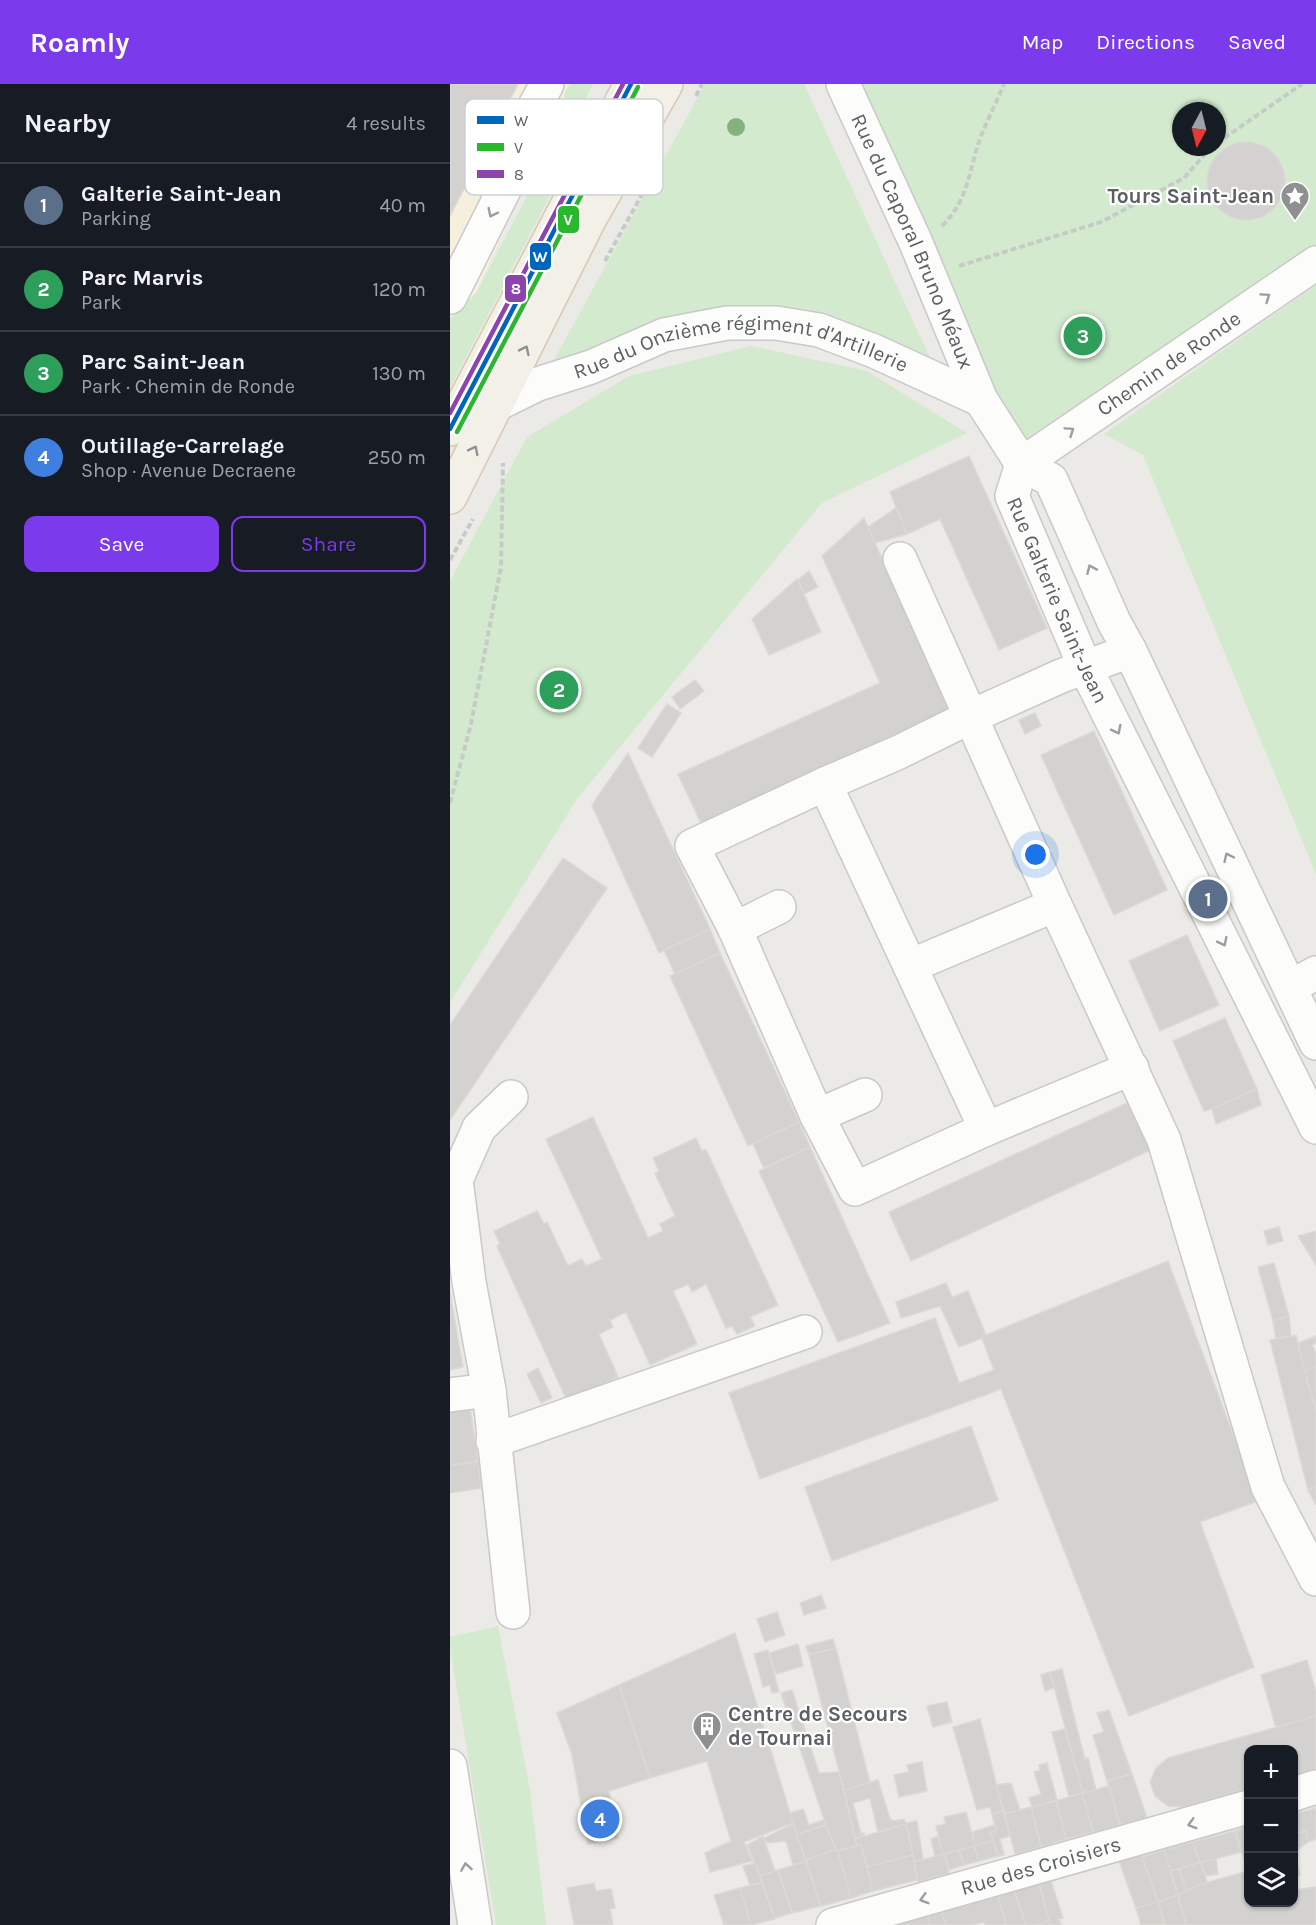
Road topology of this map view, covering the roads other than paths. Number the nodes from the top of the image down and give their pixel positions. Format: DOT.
graph roads {
  1 [pos="547,84"];
  2 [pos="631,84"];
  3 [pos="666,84"];
  4 [pos="843,84"];
  5 [pos="539,99"];
  6 [pos="623,99"];
  7 [pos="657,99"];
  8 [pos="501,195"];
  9 [pos="573,195"];
  10 [pos="603,195"];
  11 [pos="1316,263"];
  12 [pos="450,297"];
  13 [pos="981,400"];
  14 [pos="499,402"];
  15 [pos="450,429"];
  16 [pos="1022,464"];
  17 [pos="450,497"];
  18 [pos="900,559"];
  19 [pos="1130,651"];
  20 [pos="1085,667"];
  21 [pos="970,717"];
  22 [pos="825,784"];
  23 [pos="1055,905"];
  24 [pos="779,907"];
  25 [pos="735,929"];
  26 [pos="910,966"];
  27 [pos="1303,980"];
  28 [pos="1316,1043"];
  29 [pos="1132,1068"];
  30 [pos="866,1095"];
  31 [pos="511,1097"];
  32 [pos="818,1116"];
  33 [pos="1316,1127"];
  34 [pos="986,1129"];
  35 [pos="805,1332"];
  36 [pos="489,1390"];
  37 [pos="450,1395"];
  38 [pos="493,1441"];
  39 [pos="1316,1579"];
  40 [pos="513,1612"];
  41 [pos="450,1766"];
  42 [pos="1316,1787"];
  43 [pos="1298,1792"];
  44 [pos="1244,1808"];
  45 [pos="475,1925"];
  46 [pos="833,1925"];
  1 -- 5 [label="street, one-way"];
  2 -- 6 [label="main road"];
  7 -- 3 [label="main road, one-way"];
  4 -- 13 [label="street, Rue du Caporal Bruno Méaux"];
  8 -- 12 [label="street, one-way"];
  9 -- 15 [label="main road"];
  14 -- 10 [label="main road, one-way"];
  16 -- 11 [label="street, Chemin de Ronde, one-way"];
  13 -- 14 [label="street, Rue du Onzième régiment d'Artillerie"];
  13 -- 16 [label="street"];
  17 -- 14 [label="main road, one-way"];
  19 -- 16 [label="street, Rue Galterie Saint-Jean, one-way"];
  16 -- 20 [label="street, Rue Galterie Saint-Jean"];
  18 -- 21 [label="street"];
  19 -- 20 [label="street"];
  27 -- 19 [label="street, Rue Galterie Saint-Jean, one-way"];
  20 -- 21 [label="street"];
  20 -- 33 [label="street, Rue Galterie Saint-Jean, one-way"];
  21 -- 22 [label="street"];
  21 -- 23 [label="street"];
  22 -- 25 [label="street"];
  22 -- 26 [label="street"];
  23 -- 26 [label="street"];
  23 -- 29 [label="street"];
  24 -- 25 [label="street"];
  25 -- 32 [label="street"];
  26 -- 34 [label="street"];
  27 -- 28 [label="street, Rue Galterie Saint-Jean"];
  29 -- 34 [label="street"];
  29 -- 39 [label="street"];
  30 -- 32 [label="street"];
  31 -- 36 [label="street"];
  32 -- 34 [label="street"];
  35 -- 38 [label="street"];
  36 -- 37 [label="street"];
  36 -- 38 [label="street"];
  38 -- 40 [label="street"];
  45 -- 41 [label="street, one-way"];
  42 -- 43 [label="street"];
  44 -- 46 [label="street, Rue des Croisiers, one-way"];
}
